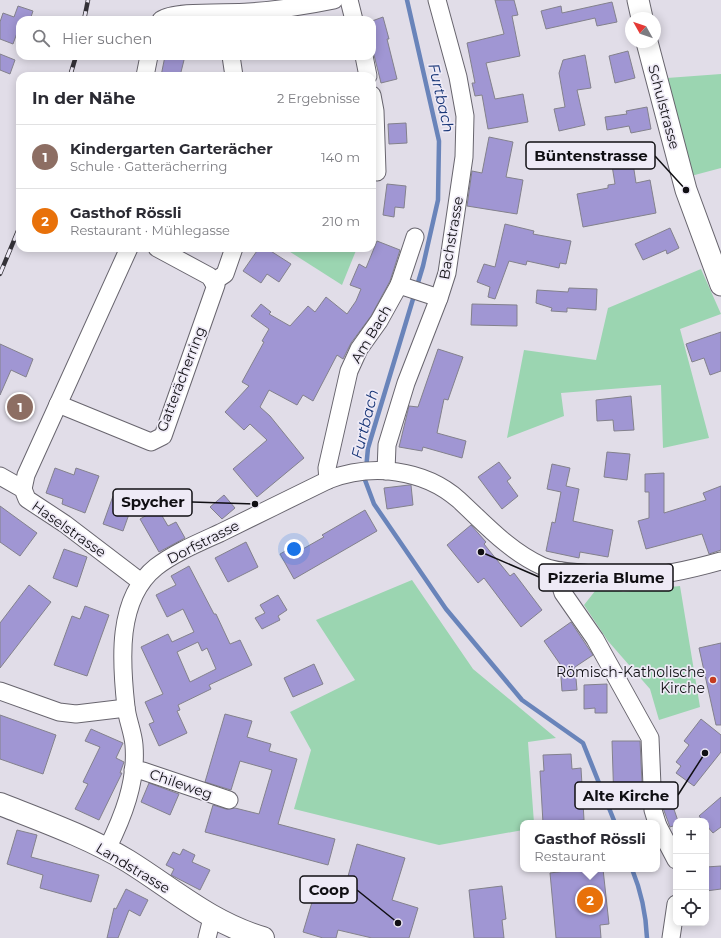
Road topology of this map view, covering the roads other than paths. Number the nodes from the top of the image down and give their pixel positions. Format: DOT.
graph roads {
  1 [pos="334,0"];
  2 [pos="348,0"];
  3 [pos="437,0"];
  4 [pos="638,0"];
  5 [pos="641,12"];
  6 [pos="171,16"];
  7 [pos="200,16"];
  8 [pos="234,16"];
  9 [pos="353,16"];
  10 [pos="649,48"];
  11 [pos="148,60"];
  12 [pos="232,60"];
  13 [pos="365,60"];
  14 [pos="146,72"];
  15 [pos="233,72"];
  16 [pos="367,72"];
  17 [pos="376,141"];
  18 [pos="377,172"];
  19 [pos="415,237"];
  20 [pos="127,252"];
  21 [pos="164,252"];
  22 [pos="233,252"];
  23 [pos="213,282"];
  24 [pos="721,285"];
  25 [pos="402,286"];
  26 [pos="434,297"];
  27 [pos="58,404"];
  28 [pos="381,471"];
  29 [pos="0,476"];
  30 [pos="328,480"];
  31 [pos="23,489"];
  32 [pos="721,561"];
  33 [pos="561,571"];
  34 [pos="141,582"];
  35 [pos="0,691"];
  36 [pos="126,708"];
  37 [pos="133,770"];
  38 [pos="229,800"];
  39 [pos="0,804"];
  40 [pos="656,820"];
  41 [pos="660,832"];
  42 [pos="107,849"];
  43 [pos="673,855"];
  44 [pos="673,924"];
  45 [pos="210,928"];
  46 [pos="263,938"];
  47 [pos="671,938"];
  1 -- 8 [label="street"];
  2 -- 9 [label="street"];
  3 -- 26 [label="street, Bachstrasse"];
  4 -- 5 [label="street"];
  6 -- 7 [label="street"];
  10 -- 24 [label="street, Schulstrasse"];
  11 -- 14 [label="street"];
  12 -- 15 [label="street"];
  13 -- 16 [label="street"];
  17 -- 18 [label="street"];
  19 -- 25 [label="street, Am Bach"];
  20 -- 27 [label="street"];
  21 -- 23 [label="street"];
  22 -- 23 [label="street"];
  23 -- 27 [label="street, Gatterächerring"];
  25 -- 26 [label="street"];
  25 -- 30 [label="street, Am Bach"];
  26 -- 28 [label="street, Bachstrasse"];
  27 -- 31 [label="street"];
  28 -- 30 [label="street, Dorfstrasse"];
  28 -- 33 [label="street, Dorfstrasse"];
  29 -- 31 [label="street, Haselstrasse"];
  30 -- 34 [label="street, Dorfstrasse"];
  31 -- 34 [label="street, Haselstrasse"];
  32 -- 33 [label="street, Dorfstrasse"];
  33 -- 40 [label="street"];
  34 -- 36 [label="street, Dorfstrasse"];
  35 -- 36 [label="street"];
  36 -- 37 [label="street, Dorfstrasse"];
  37 -- 38 [label="street, Chileweg"];
  37 -- 42 [label="street, Dorfstrasse"];
  39 -- 42 [label="main road, Landstrasse"];
  41 -- 43 [label="street"];
  42 -- 45 [label="main road, Landstrasse"];
  44 -- 47 [label="street"];
  45 -- 46 [label="main road, Landstrasse"];
}
